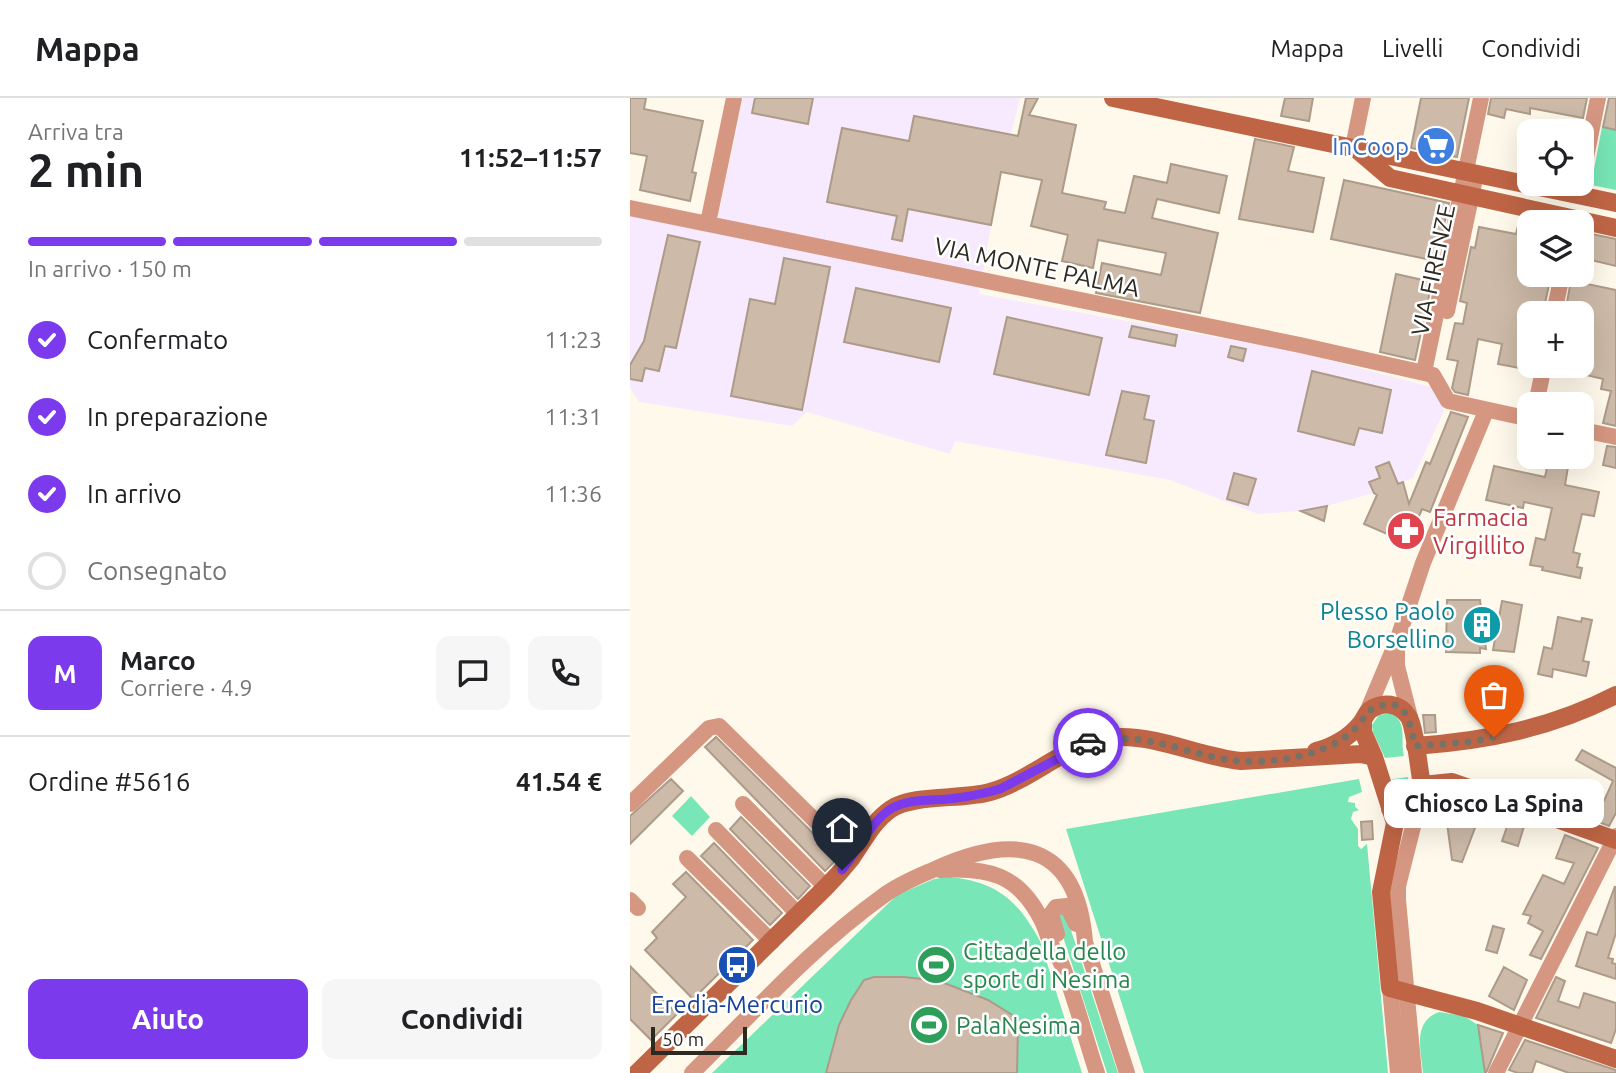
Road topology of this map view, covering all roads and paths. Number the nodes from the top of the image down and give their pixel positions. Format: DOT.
graph roads {
  1 [pos="734,98"];
  2 [pos="1114,98"];
  3 [pos="1363,98"];
  4 [pos="1481,98"];
  5 [pos="1598,98"];
  6 [pos="1594,119"];
  7 [pos="1353,147"];
  8 [pos="1471,173"];
  9 [pos="1517,180"];
  10 [pos="1594,194"];
  11 [pos="1466,195"];
  12 [pos="1616,202"];
  13 [pos="630,208"];
  14 [pos="1530,210"];
  15 [pos="708,223"];
  16 [pos="1594,224"];
  17 [pos="1616,228"];
  18 [pos="1450,272"];
  19 [pos="1429,373"];
  20 [pos="1486,411"];
  21 [pos="1517,417"];
  22 [pos="1594,432"];
  23 [pos="1616,437"];
  24 [pos="1398,638"];
  25 [pos="1616,695"];
  26 [pos="1365,716"];
  27 [pos="1410,718"];
  28 [pos="1415,746"];
  29 [pos="1296,757"];
  30 [pos="1374,757"];
  31 [pos="1422,785"];
  32 [pos="1419,803"];
  33 [pos="630,804"];
  34 [pos="743,804"];
  35 [pos="1390,809"];
  36 [pos="716,830"];
  37 [pos="1615,838"];
  38 [pos="852,857"];
  39 [pos="687,858"];
  40 [pos="930,871"];
  41 [pos="826,887"];
  42 [pos="799,915"];
  43 [pos="772,942"];
  44 [pos="1085,942"];
  45 [pos="1062,963"];
  46 [pos="1398,990"];
  47 [pos="1519,1026"];
  48 [pos="1616,1059"];
  49 [pos="637,1073"];
  50 [pos="692,1073"];
  51 [pos="1097,1073"];
  52 [pos="1128,1073"];
  53 [pos="1398,1073"];
  54 [pos="1414,1073"];
  55 [pos="1496,1073"];
  1 -- 15 [label="street"];
  2 -- 7 [label="main road"];
  3 -- 7 [label="street"];
  4 -- 8 [label="street, VIA FIRENZE"];
  5 -- 6 [label="street"];
  7 -- 8 [label="main road"];
  7 -- 11 [label="main road"];
  8 -- 9 [label="main road"];
  8 -- 11 [label="street, VIA FIRENZE"];
  10 -- 12 [label="main road"];
  11 -- 14 [label="main road"];
  11 -- 18 [label="street, VIA FIRENZE"];
  11 -- 18 [label="street, VIA FIRENZE"];
  13 -- 15 [label="street, VIA MONTE PALMA"];
  15 -- 19 [label="street, VIA MONTE PALMA"];
  16 -- 17 [label="main road"];
  18 -- 19 [label="street"];
  19 -- 20 [label="street"];
  20 -- 21 [label="street"];
  20 -- 24 [label="street"];
  22 -- 23 [label="street"];
  24 -- 26 [label="street"];
  24 -- 27 [label="street"];
  25 -- 28 [label="main road"];
  26 -- 27 [label="main road"];
  26 -- 29 [label="main road"];
  26 -- 30 [label="main road"];
  27 -- 28 [label="main road"];
  28 -- 31 [label="main road"];
  29 -- 30 [label="main road"];
  29 -- 38 [label="main road"];
  30 -- 35 [label="main road"];
  31 -- 32 [label="main road"];
  31 -- 37 [label="main road"];
  32 -- 35 [label="main road"];
  32 -- 46 [label="street"];
  33 -- 38 [label="street"];
  34 -- 41 [label="street"];
  35 -- 46 [label="main road"];
  36 -- 42 [label="street"];
  37 -- 47 [label="street"];
  38 -- 41 [label="main road"];
  39 -- 43 [label="street"];
  40 -- 44 [label="street"];
  40 -- 45 [label="street"];
  40 -- 50 [label="street"];
  41 -- 42 [label="main road"];
  42 -- 43 [label="main road"];
  43 -- 49 [label="main road"];
  44 -- 45 [label="street"];
  44 -- 52 [label="street"];
  45 -- 51 [label="street"];
  46 -- 47 [label="main road"];
  46 -- 53 [label="street"];
  46 -- 54 [label="street"];
  47 -- 48 [label="main road"];
  47 -- 55 [label="street"];
}
